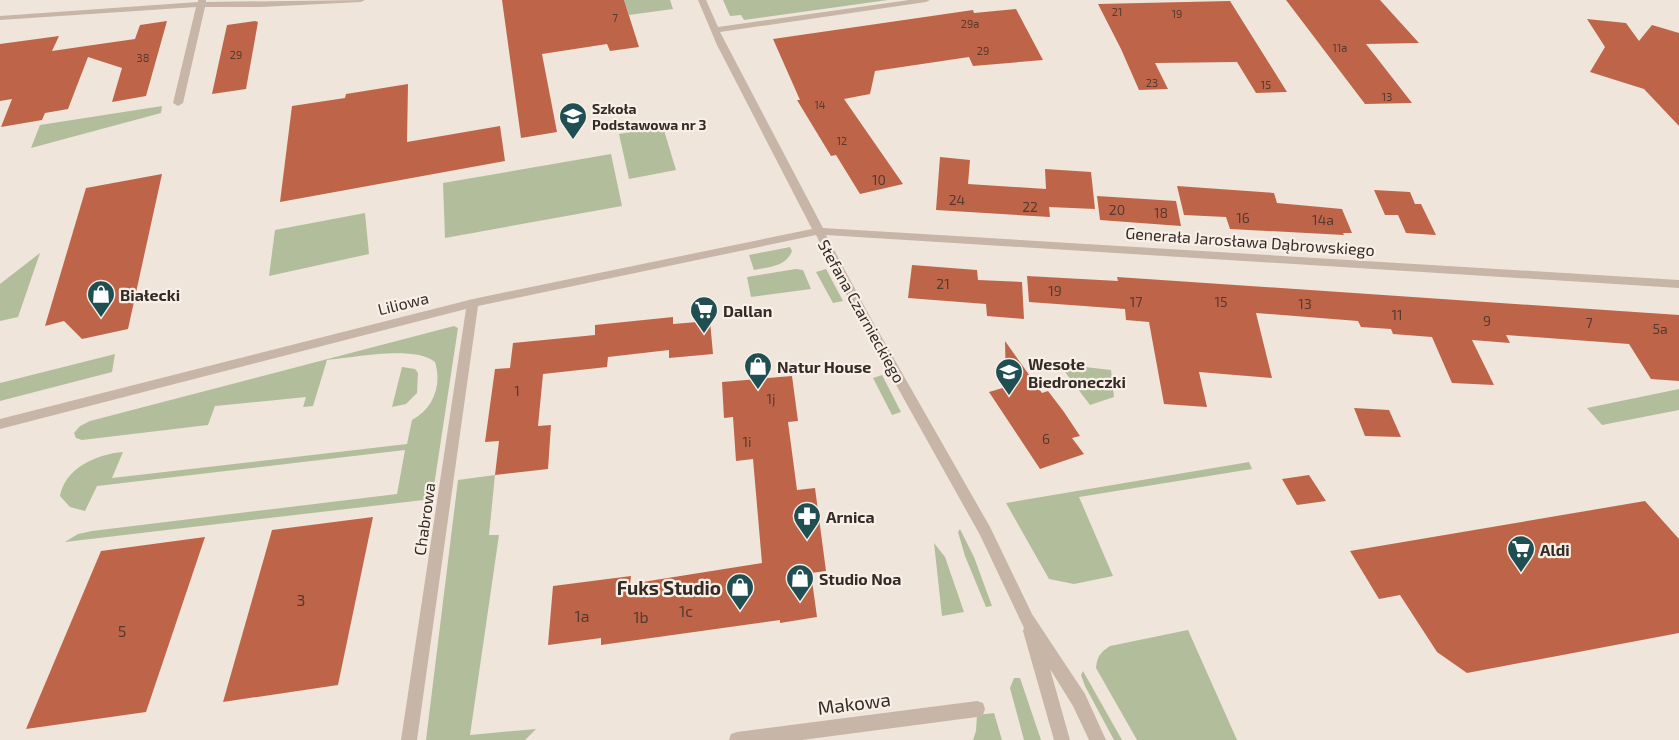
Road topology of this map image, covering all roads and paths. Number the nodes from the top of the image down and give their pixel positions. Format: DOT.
graph roads {
  1 [pos="361,0"];
  2 [pos="702,0"];
  3 [pos="924,0"];
  4 [pos="201,2"];
  5 [pos="0,18"];
  6 [pos="715,30"];
  7 [pos="178,103"];
  8 [pos="818,231"];
  9 [pos="1679,284"];
  10 [pos="473,303"];
  11 [pos="0,424"];
  12 [pos="1028,619"];
  13 [pos="977,709"];
  14 [pos="409,740"];
  15 [pos="737,740"];
  16 [pos="1062,740"];
  17 [pos="1098,740"];
  1 -- 4 [label="street"];
  2 -- 6 [label="street, Stefana Czarnieckiego"];
  3 -- 6 [label="street"];
  4 -- 5 [label="street"];
  4 -- 7 [label="street"];
  6 -- 8 [label="street, Stefana Czarnieckiego"];
  8 -- 9 [label="street, Generała Jarosława Dąbrowskiego"];
  8 -- 10 [label="street, Liliowa"];
  8 -- 12 [label="street, Stefana Czarnieckiego"];
  10 -- 11 [label="street, Liliowa"];
  10 -- 14 [label="street, Chabrowa"];
  12 -- 16 [label="street, Stefana Czarnieckiego"];
  12 -- 17 [label="street, Stefana Czarnieckiego"];
  13 -- 15 [label="street, Makowa"];
}
